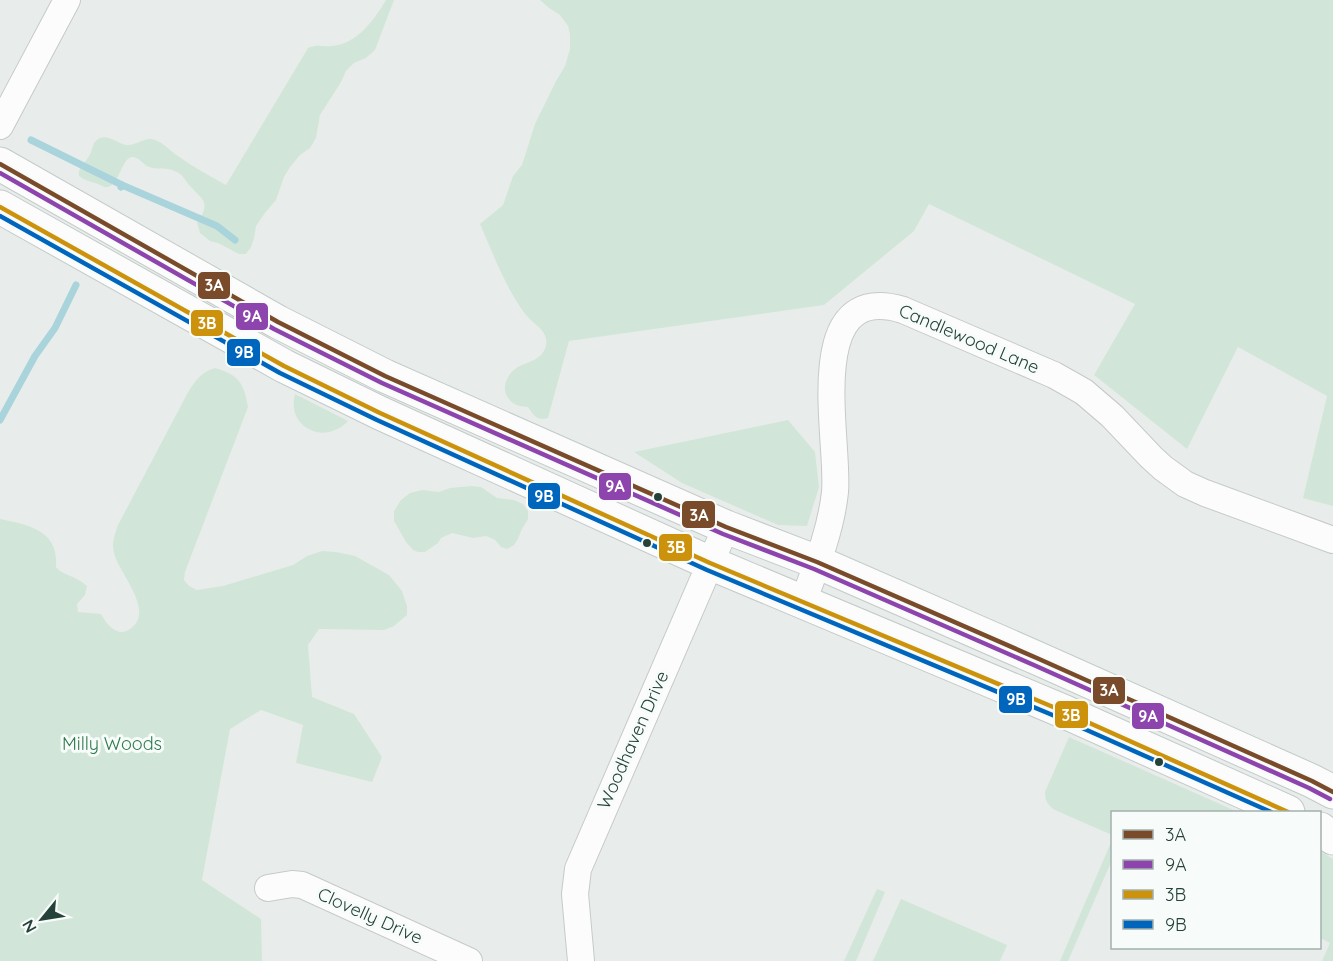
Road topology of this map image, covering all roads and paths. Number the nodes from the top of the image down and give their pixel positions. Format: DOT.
graph roads {
  1 [pos="67,0"];
  2 [pos="0,126"];
  3 [pos="0,164"];
  4 [pos="0,207"];
  5 [pos="726,526"];
  6 [pos="1333,540"];
  7 [pos="817,562"];
  8 [pos="710,563"];
  9 [pos="803,602"];
  10 [pos="1333,792"];
  11 [pos="1284,811"];
  12 [pos="268,888"];
  13 [pos="469,961"];
  14 [pos="581,961"];
  1 -- 2 [label="street"];
  3 -- 5 [label="main road"];
  4 -- 8 [label="main road"];
  5 -- 7 [label="main road"];
  5 -- 8 [label="street, Woodhaven Drive"];
  6 -- 7 [label="street, Candlewood Lane"];
  7 -- 9 [label="street, Candlewood Lane"];
  7 -- 10 [label="main road"];
  8 -- 9 [label="main road"];
  8 -- 14 [label="street, Woodhaven Drive"];
  9 -- 11 [label="main road"];
  12 -- 13 [label="street, Clovelly Drive"];
}
